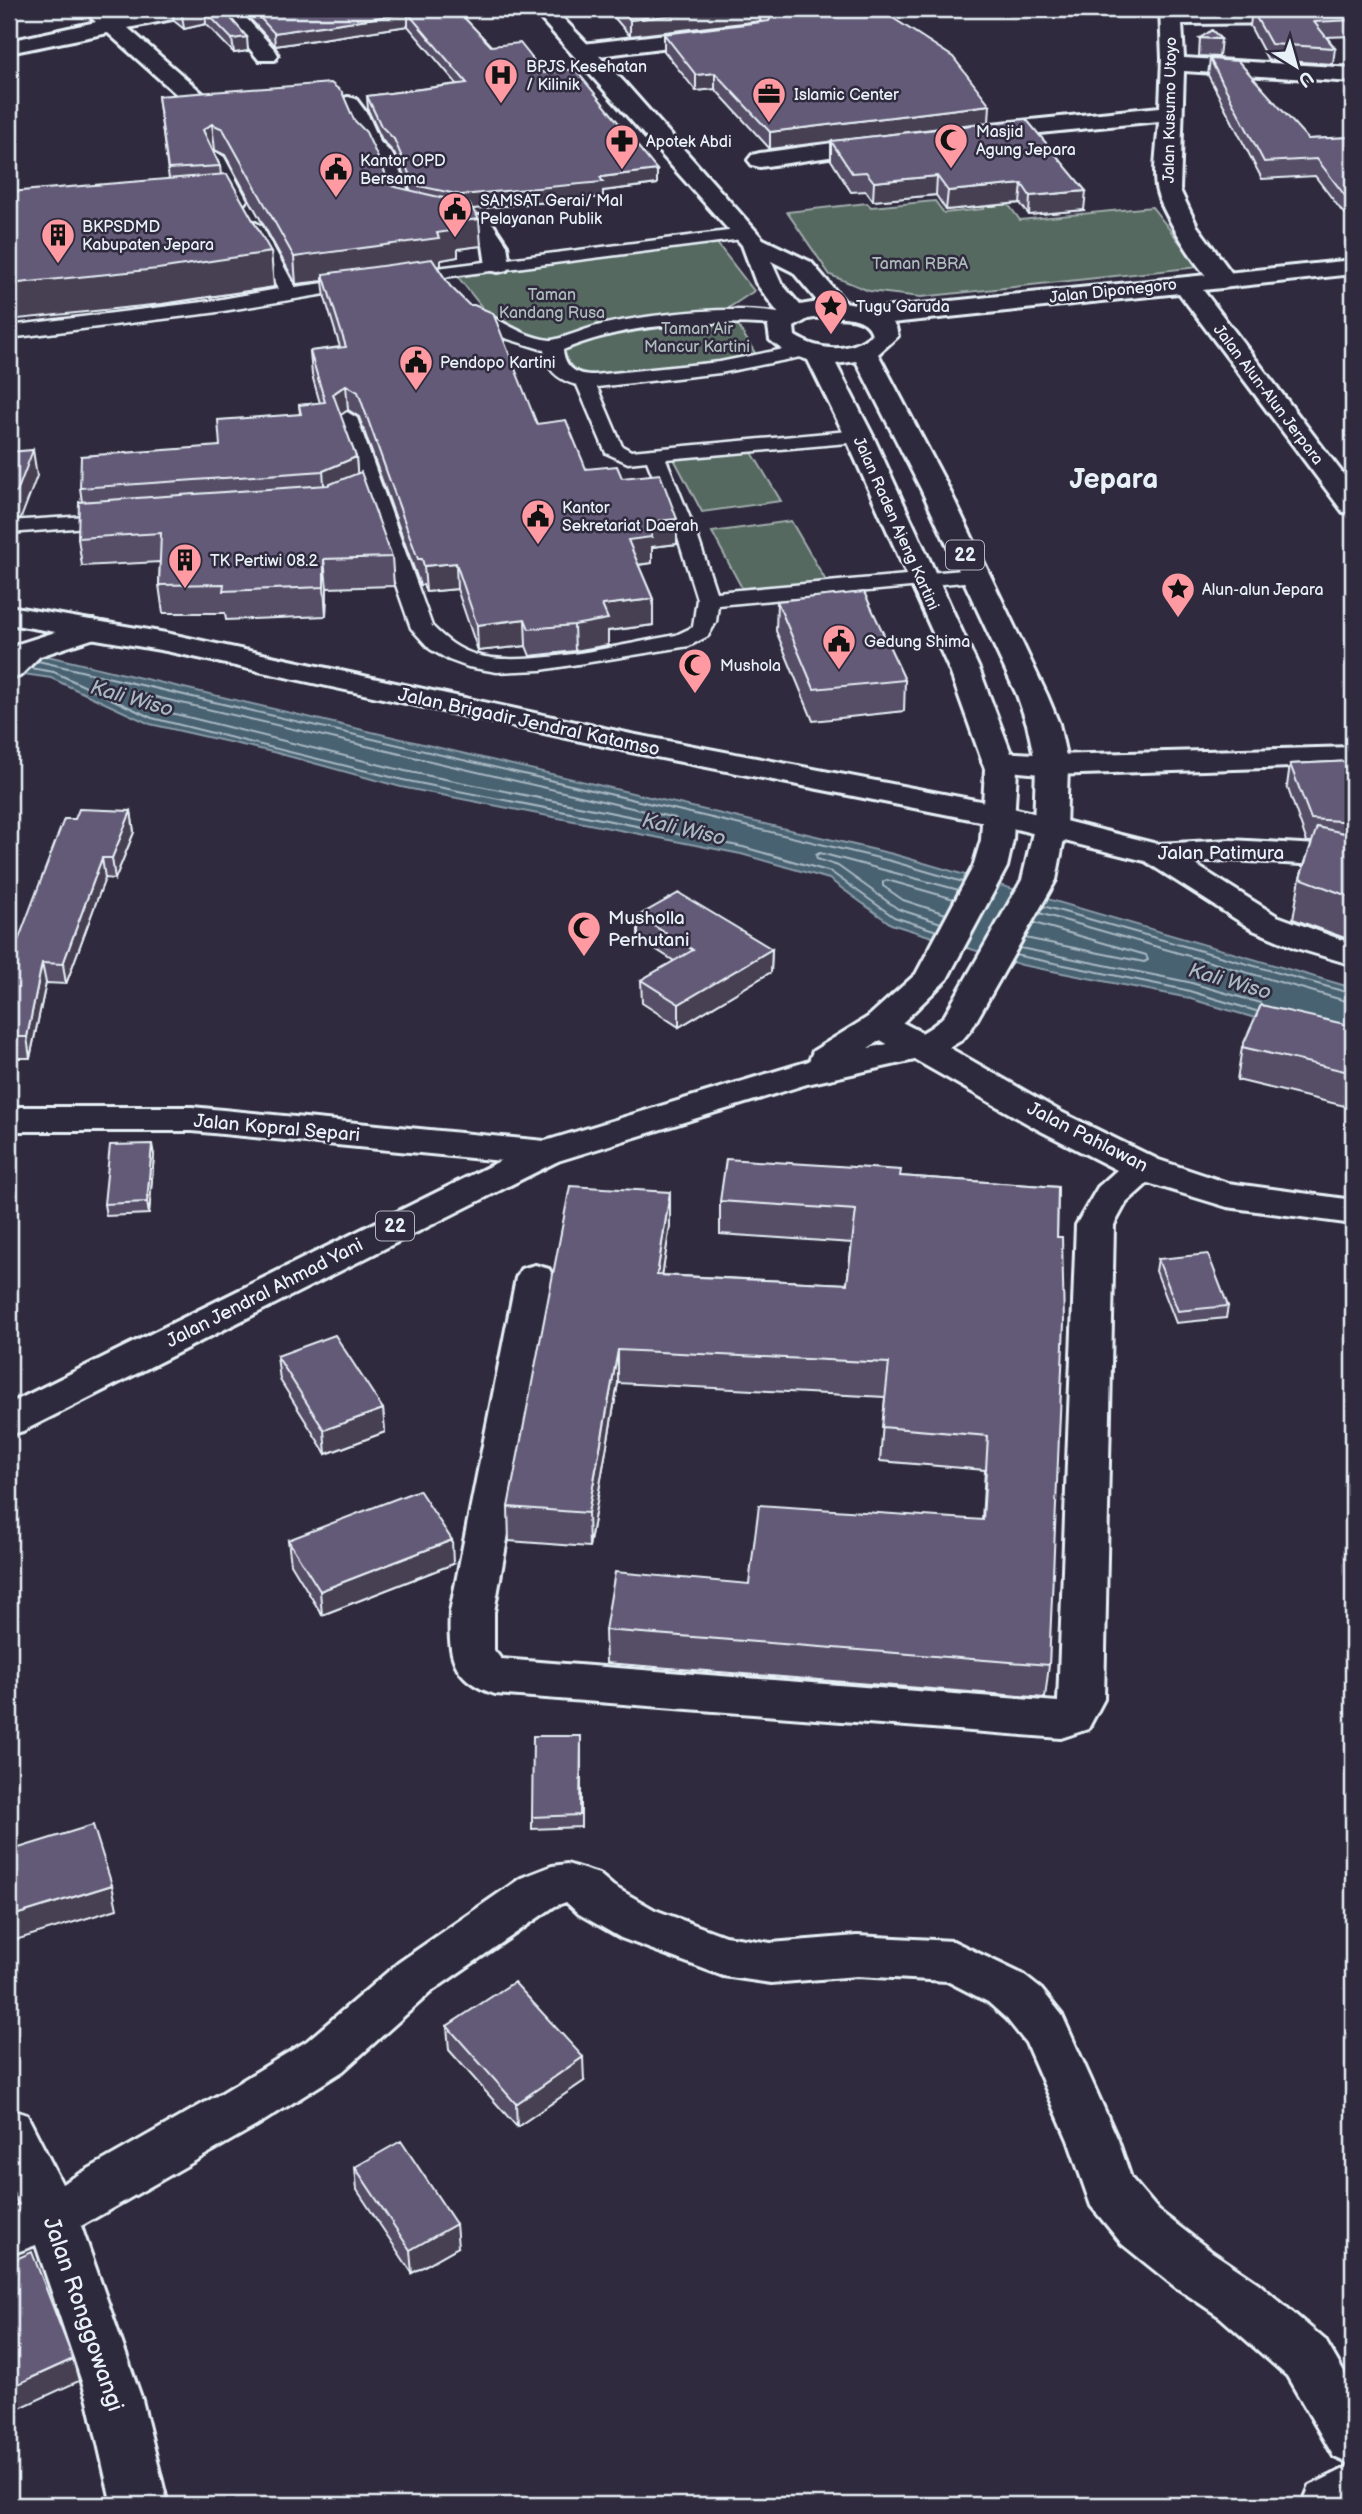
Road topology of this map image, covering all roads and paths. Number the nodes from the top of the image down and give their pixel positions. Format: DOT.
graph roads {
  1 [pos="93,9"];
  2 [pos="189,9"];
  3 [pos="227,9"];
  4 [pos="542,9"];
  5 [pos="1170,13"];
  6 [pos="111,24"];
  7 [pos="1353,24"];
  8 [pos="732,33"];
  9 [pos="9,47"];
  10 [pos="583,51"];
  11 [pos="267,55"];
  12 [pos="1173,64"];
  13 [pos="1353,75"];
  14 [pos="200,103"];
  15 [pos="348,104"];
  16 [pos="1170,113"];
  17 [pos="956,135"];
  18 [pos="903,141"];
  19 [pos="216,157"];
  20 [pos="760,160"];
  21 [pos="238,200"];
  22 [pos="216,201"];
  23 [pos="749,239"];
  24 [pos="498,265"];
  25 [pos="1353,267"];
  26 [pos="1223,279"];
  27 [pos="1353,281"];
  28 [pos="446,285"];
  29 [pos="1191,291"];
  30 [pos="289,293"];
  31 [pos="838,309"];
  32 [pos="791,317"];
  33 [pos="9,332"];
  34 [pos="874,335"];
  35 [pos="553,347"];
  36 [pos="811,353"];
  37 [pos="584,380"];
  38 [pos="347,418"];
  39 [pos="859,436"];
  40 [pos="655,456"];
  41 [pos="372,488"];
  42 [pos="337,503"];
  43 [pos="1353,506"];
  44 [pos="138,518"];
  45 [pos="9,527"];
  46 [pos="974,575"];
  47 [pos="922,580"];
  48 [pos="708,600"];
  49 [pos="9,615"];
  50 [pos="93,629"];
  51 [pos="19,660"];
  52 [pos="1353,756"];
  53 [pos="998,762"];
  54 [pos="1052,765"];
  55 [pos="1001,815"];
  56 [pos="1050,828"];
  57 [pos="1157,854"];
  58 [pos="1353,857"];
  59 [pos="1353,955"];
  60 [pos="880,1025"];
  61 [pos="925,1047"];
  62 [pos="800,1074"];
  63 [pos="9,1119"];
  64 [pos="545,1153"];
  65 [pos="1144,1166"];
  66 [pos="1353,1212"];
  67 [pos="535,1278"];
  68 [pos="9,1421"];
  69 [pos="9,2130"];
  70 [pos="30,2224"];
  71 [pos="1353,2439"];
  72 [pos="1353,2491"];
  73 [pos="140,2505"];
  74 [pos="1330,2505"];
  1 -- 6 [label="main road"];
  2 -- 6 [label="main road"];
  3 -- 11 [label="main road"];
  4 -- 10 [label="main road, 22"];
  5 -- 7 [label="main road"];
  5 -- 12 [label="main road, Jalan Kusumo Utoyo"];
  6 -- 9 [label="main road"];
  6 -- 14 [label="main road"];
  8 -- 10 [label="main road"];
  10 -- 23 [label="main road, 22"];
  12 -- 13 [label="main road"];
  12 -- 16 [label="main road, Jalan Kusumo Utoyo"];
  15 -- 24 [label="main road"];
  16 -- 17 [label="main road"];
  16 -- 26 [label="main road, Jalan Kusumo Utoyo"];
  18 -- 20 [label="main road"];
  19 -- 21 [label="lane"];
  21 -- 22 [label="lane"];
  21 -- 30 [label="lane"];
  23 -- 24 [label="lane"];
  23 -- 31 [label="main road, 22"];
  23 -- 32 [label="main road, 22"];
  24 -- 28 [label="lane"];
  25 -- 26 [label="main road, Jalan Diponegoro"];
  26 -- 29 [label="main road, Jalan Diponegoro"];
  27 -- 29 [label="main road, Jalan Diponegoro"];
  28 -- 30 [label="lane"];
  28 -- 35 [label="lane"];
  29 -- 34 [label="main road, Jalan Diponegoro"];
  29 -- 43 [label="main road, Jalan Alun-Alun Jerpara"];
  30 -- 33 [label="lane"];
  31 -- 32 [label="main road"];
  31 -- 34 [label="main road"];
  32 -- 35 [label="lane"];
  32 -- 36 [label="main road, 22"];
  34 -- 36 [label="main road, Jalan Diponegoro"];
  34 -- 46 [label="main road, 22"];
  35 -- 37 [label="lane"];
  36 -- 37 [label="lane"];
  36 -- 39 [label="main road, Jalan Raden Ajeng Kartini / 22"];
  37 -- 40 [label="lane"];
  38 -- 41 [label="lane"];
  39 -- 40 [label="lane"];
  39 -- 47 [label="main road, Jalan Raden Ajeng Kartini / 22"];
  40 -- 48 [label="lane"];
  41 -- 42 [label="lane"];
  41 -- 48 [label="lane"];
  44 -- 45 [label="lane"];
  46 -- 47 [label="lane"];
  46 -- 54 [label="main road, 22"];
  47 -- 48 [label="lane"];
  47 -- 53 [label="main road, Jalan Raden Ajeng Kartini / 22"];
  49 -- 50 [label="main road, Jalan Brigadir Jendral Katamso"];
  50 -- 51 [label="main road"];
  50 -- 55 [label="main road, Jalan Brigadir Jendral Katamso"];
  52 -- 54 [label="main road"];
  53 -- 54 [label="main road"];
  53 -- 55 [label="main road, Jalan Raden Ajeng Kartini / 22"];
  54 -- 56 [label="main road, 22"];
  55 -- 56 [label="main road, Jalan Brigadir Jendral Katamso"];
  55 -- 60 [label="main road, Jalan Jendral Ahmad Yani / 22"];
  56 -- 57 [label="main road, Jalan Patimura"];
  56 -- 61 [label="main road, Jalan Jendral Ahmad Yani / 22"];
  57 -- 58 [label="main road, Jalan Patimura"];
  57 -- 59 [label="main road"];
  60 -- 61 [label="main road, Jalan Pahlawan"];
  60 -- 62 [label="main road, Jalan Jendral Ahmad Yani / 22"];
  61 -- 62 [label="main road, Jalan Jendral Ahmad Yani / 22"];
  61 -- 65 [label="main road, Jalan Pahlawan"];
  62 -- 64 [label="main road, Jalan Jendral Ahmad Yani / 22"];
  63 -- 64 [label="main road, Jalan Kopral Separi"];
  64 -- 68 [label="main road, Jalan Jendral Ahmad Yani / 22"];
  65 -- 66 [label="main road, Jalan Pahlawan"];
  65 -- 67 [label="main road"];
  69 -- 70 [label="main road, Jalan Ronggowangi"];
  70 -- 71 [label="main road"];
  70 -- 73 [label="main road, Jalan Ronggowangi"];
  72 -- 74 [label="main road"];
}
